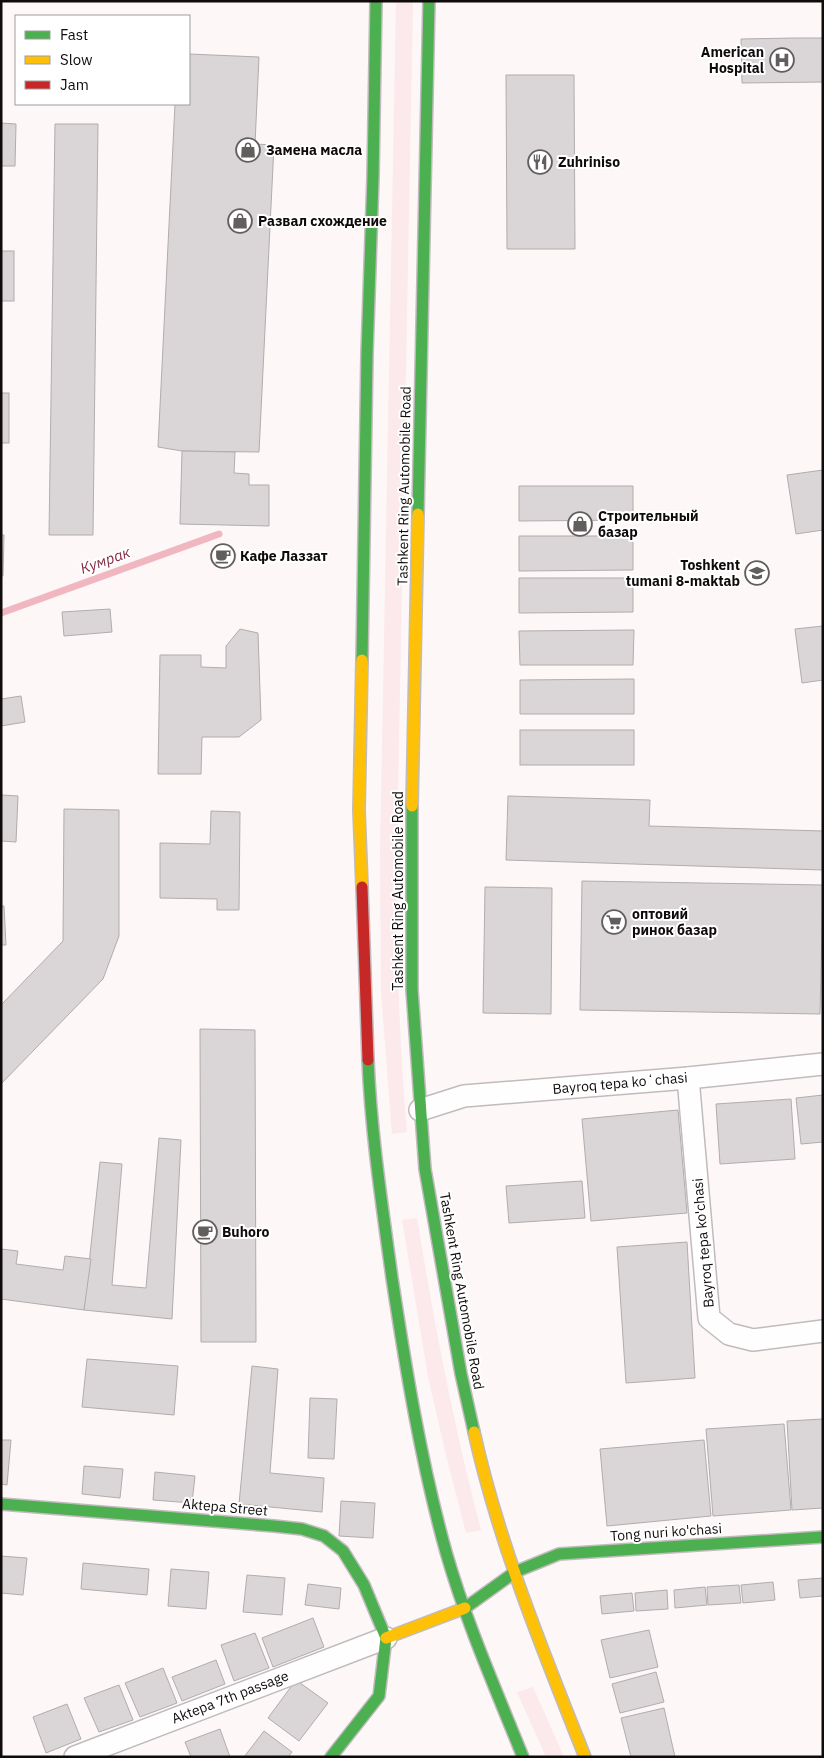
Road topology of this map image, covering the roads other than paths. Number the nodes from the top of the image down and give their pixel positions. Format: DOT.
graph roads {
  1 [pos="376,1"];
  2 [pos="429,1"];
  3 [pos="823,1064"];
  4 [pos="688,1078"];
  5 [pos="420,1110"];
  6 [pos="823,1331"];
  7 [pos="1,1504"];
  8 [pos="823,1537"];
  9 [pos="515,1572"];
  10 [pos="465,1608"];
  11 [pos="386,1638"];
  12 [pos="75,1757"];
  13 [pos="332,1757"];
  14 [pos="523,1757"];
  15 [pos="585,1757"];
  1 -- 10 [label="main road"];
  2 -- 5 [label="main road, Tashkent Ring Automobile Road"];
  3 -- 4 [label="street, Bayroq tepa koʻchasi"];
  4 -- 5 [label="street, Bayroq tepa koʻchasi"];
  4 -- 6 [label="street, Bayroq tepa ko'chasi"];
  5 -- 9 [label="main road, Tashkent Ring Automobile Road"];
  7 -- 11 [label="main road, Aktepa Street"];
  8 -- 9 [label="main road, Tong nuri ko'chasi"];
  9 -- 10 [label="main road, Tong nuri ko'chasi"];
  9 -- 15 [label="main road, Tashkent Ring Automobile Road"];
  10 -- 11 [label="main road, Tong nuri ko'chasi"];
  10 -- 14 [label="main road"];
  11 -- 12 [label="street, Aktepa 7th passage"];
  11 -- 13 [label="main road"];
}
